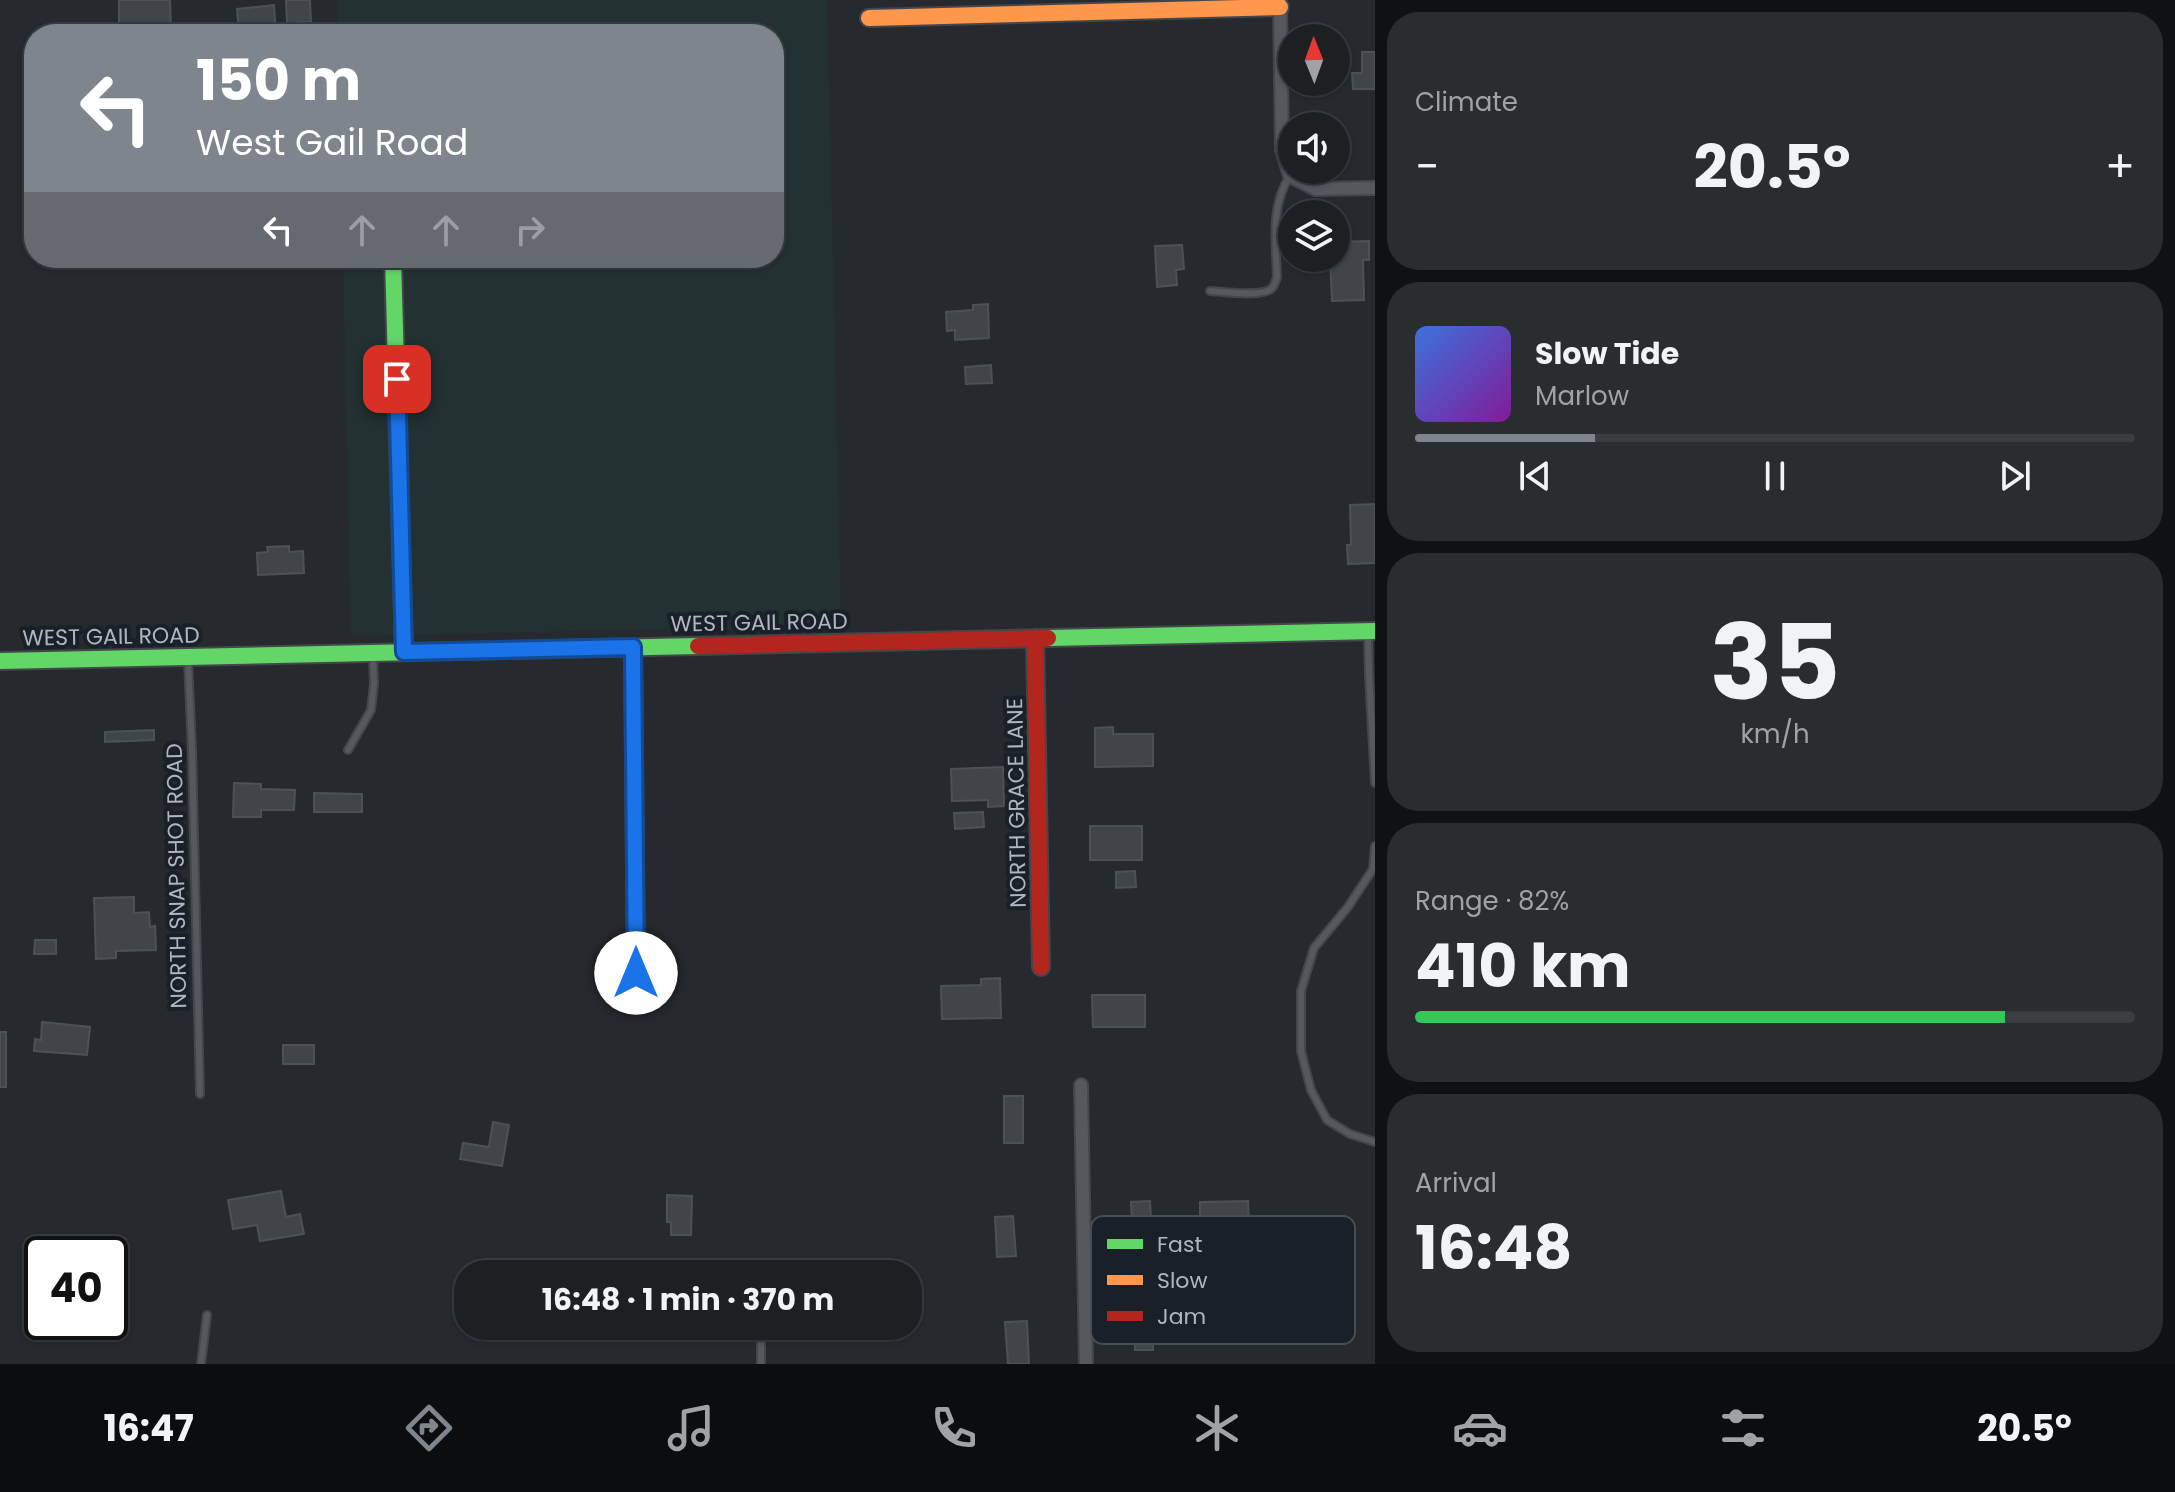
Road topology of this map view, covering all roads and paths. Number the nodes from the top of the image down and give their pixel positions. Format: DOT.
graph roads {
  1 [pos="1280,4"];
  2 [pos="869,18"];
  3 [pos="1281,112"];
  4 [pos="1285,184"];
  5 [pos="1306,184"];
  6 [pos="1375,188"];
  7 [pos="393,268"];
  8 [pos="1210,291"];
  9 [pos="1372,631"];
  10 [pos="1035,638"];
  11 [pos="633,647"];
  12 [pos="404,652"];
  13 [pos="372,653"];
  14 [pos="188,657"];
  15 [pos="0,661"];
  16 [pos="348,750"];
  17 [pos="1375,783"];
  18 [pos="1375,846"];
  19 [pos="1041,967"];
  20 [pos="636,973"];
  21 [pos="1081,1085"];
  22 [pos="200,1094"];
  23 [pos="1375,1142"];
  24 [pos="207,1315"];
  25 [pos="761,1340"];
  26 [pos="201,1364"];
  27 [pos="761,1364"];
  28 [pos="1086,1364"];
  1 -- 2 [label="street"];
  1 -- 3 [label="street"];
  4 -- 8 [label="lane"];
  5 -- 6 [label="street"];
  7 -- 12 [label="street"];
  9 -- 10 [label="street, WEST GAIL ROAD"];
  9 -- 17 [label="lane"];
  10 -- 11 [label="street, WEST GAIL ROAD"];
  10 -- 19 [label="street, NORTH GRACE LANE"];
  11 -- 12 [label="street, WEST GAIL ROAD"];
  11 -- 20 [label="street"];
  12 -- 13 [label="street, WEST GAIL ROAD"];
  13 -- 14 [label="street, WEST GAIL ROAD"];
  13 -- 16 [label="lane"];
  14 -- 15 [label="street, WEST GAIL ROAD"];
  14 -- 22 [label="lane, NORTH SNAP SHOT ROAD"];
  18 -- 23 [label="lane"];
  21 -- 28 [label="street"];
  24 -- 26 [label="lane"];
  25 -- 27 [label="lane"];
}
